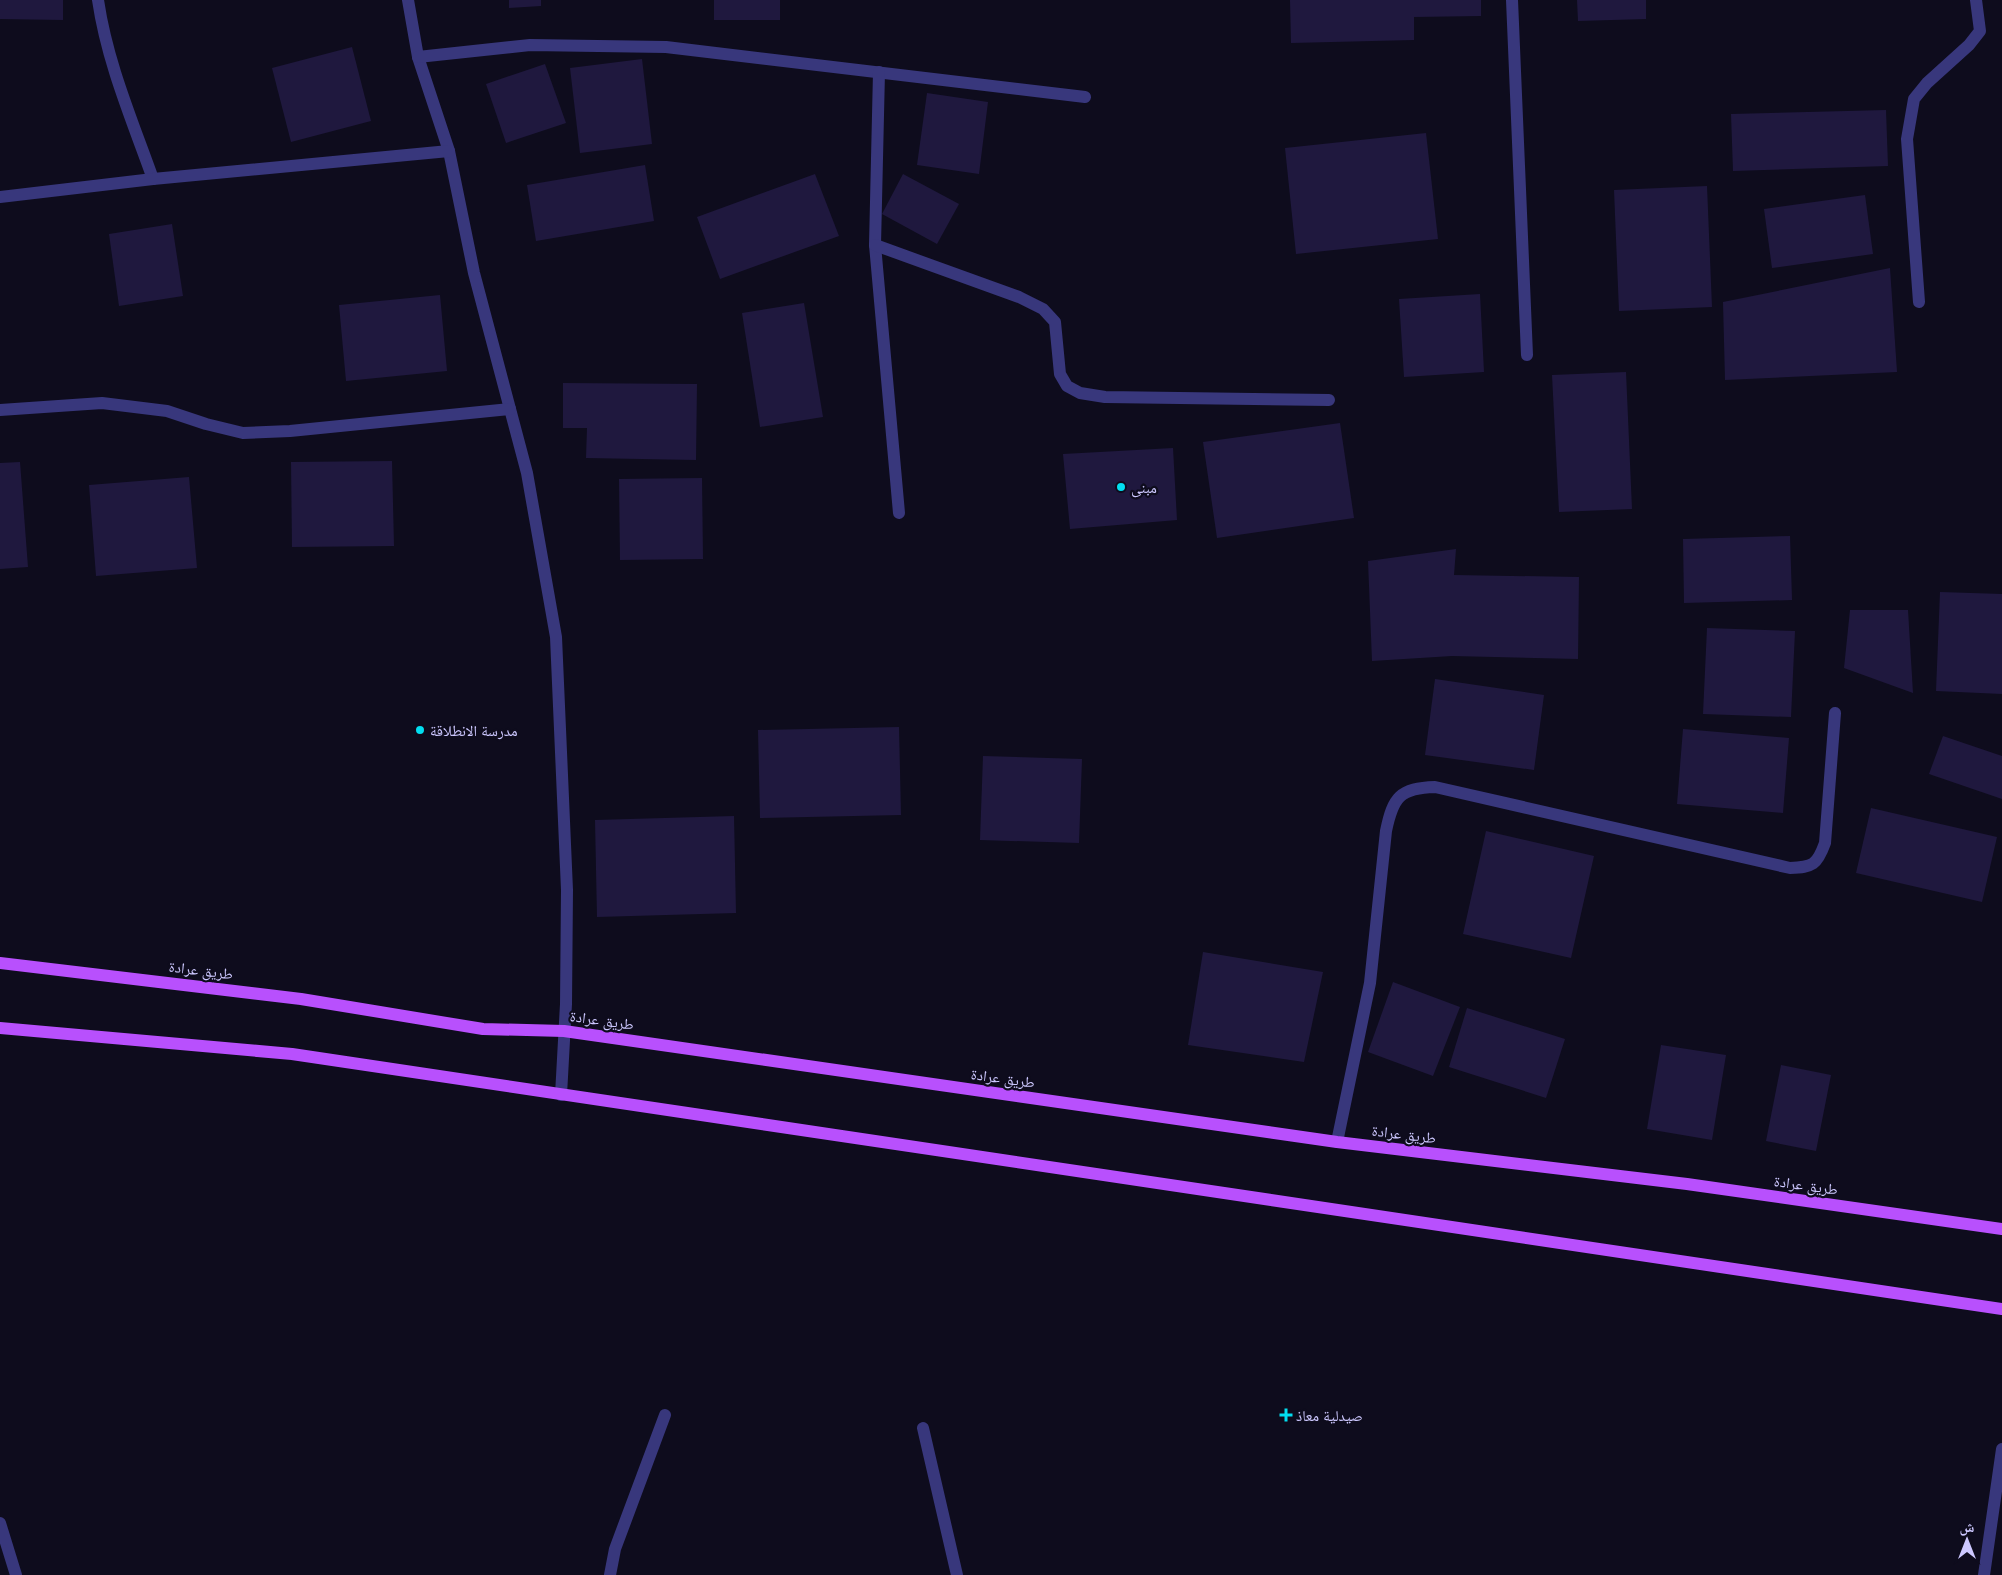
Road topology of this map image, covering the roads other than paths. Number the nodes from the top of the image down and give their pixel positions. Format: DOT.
graph roads {
  1 [pos="98,0"];
  2 [pos="408,0"];
  3 [pos="1512,0"];
  4 [pos="1976,0"];
  5 [pos="418,58"];
  6 [pos="879,72"];
  7 [pos="1085,97"];
  8 [pos="448,151"];
  9 [pos="153,179"];
  10 [pos="0,198"];
  11 [pos="875,245"];
  12 [pos="1919,302"];
  13 [pos="1527,355"];
  14 [pos="1329,400"];
  15 [pos="510,409"];
  16 [pos="0,410"];
  17 [pos="899,513"];
  18 [pos="1835,712"];
  19 [pos="0,963"];
  20 [pos="0,1028"];
  21 [pos="564,1031"];
  22 [pos="561,1095"];
  23 [pos="1337,1142"];
  24 [pos="2002,1229"];
  25 [pos="2002,1309"];
  26 [pos="665,1415"];
  27 [pos="923,1428"];
  28 [pos="2002,1449"];
  29 [pos="0,1523"];
  30 [pos="16,1575"];
  31 [pos="610,1575"];
  32 [pos="957,1575"];
  33 [pos="1984,1575"];
  1 -- 9 [label="street"];
  2 -- 5 [label="street"];
  3 -- 13 [label="street"];
  4 -- 12 [label="street"];
  5 -- 6 [label="street"];
  5 -- 8 [label="street"];
  6 -- 7 [label="street"];
  6 -- 11 [label="street"];
  8 -- 9 [label="street"];
  8 -- 15 [label="street"];
  9 -- 10 [label="street"];
  11 -- 14 [label="street"];
  11 -- 17 [label="street"];
  15 -- 16 [label="street"];
  15 -- 21 [label="street"];
  18 -- 23 [label="street"];
  19 -- 21 [label="main road, طريق عرادة"];
  20 -- 22 [label="main road"];
  21 -- 22 [label="street"];
  21 -- 23 [label="main road, طريق عرادة"];
  22 -- 25 [label="main road"];
  23 -- 24 [label="main road, طريق عرادة"];
  26 -- 31 [label="street"];
  27 -- 32 [label="street"];
  28 -- 33 [label="street"];
  29 -- 30 [label="street"];
}
